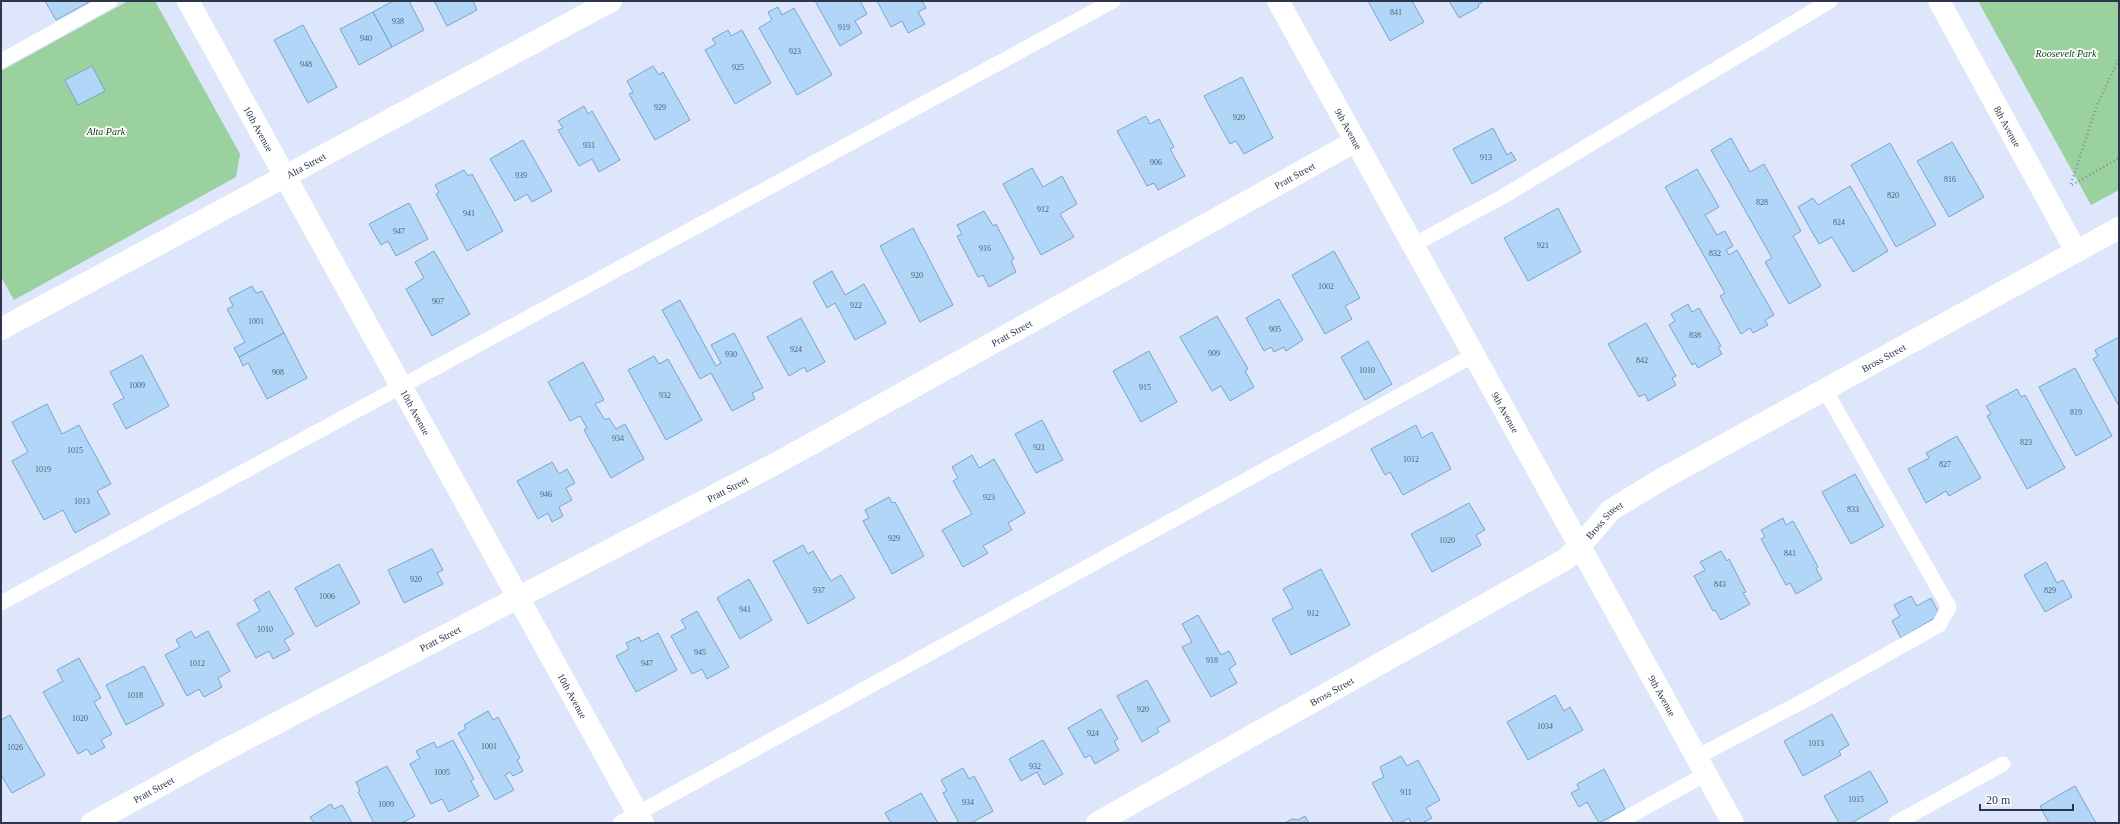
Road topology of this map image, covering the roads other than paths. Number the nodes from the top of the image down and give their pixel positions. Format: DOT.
graph roads {
  1 [pos="110,1"];
  2 [pos="188,1"];
  3 [pos="611,1"];
  4 [pos="1113,1"];
  5 [pos="1278,1"];
  6 [pos="1830,1"];
  7 [pos="1939,1"];
  8 [pos="1,61"];
  9 [pos="1356,141"];
  10 [pos="284,175"];
  11 [pos="2119,228"];
  12 [pos="1413,245"];
  13 [pos="2076,251"];
  14 [pos="1,329"];
  15 [pos="1474,354"];
  16 [pos="401,386"];
  17 [pos="1825,390"];
  18 [pos="1580,546"];
  19 [pos="518,598"];
  20 [pos="1,603"];
  21 [pos="2003,764"];
  22 [pos="1701,766"];
  23 [pos="633,820"];
  24 [pos="92,823"];
  25 [pos="1097,823"];
  26 [pos="1617,823"];
  27 [pos="1733,823"];
  28 [pos="1896,823"];
  1 -- 8 [label="lane"];
  2 -- 10 [label="street, 10th Avenue"];
  3 -- 10 [label="street, Alta Street"];
  4 -- 16 [label="lane"];
  5 -- 9 [label="street, 9th Avenue"];
  6 -- 12 [label="lane"];
  7 -- 13 [label="street, 8th Avenue"];
  9 -- 12 [label="street, 9th Avenue"];
  9 -- 19 [label="street, Pratt Street"];
  10 -- 14 [label="street, Alta Street"];
  10 -- 16 [label="street, 10th Avenue"];
  11 -- 13 [label="street, Bross Street"];
  12 -- 15 [label="street, 9th Avenue"];
  13 -- 17 [label="street, Bross Street"];
  15 -- 18 [label="street, 9th Avenue"];
  15 -- 23 [label="lane"];
  16 -- 19 [label="street, 10th Avenue"];
  16 -- 20 [label="lane"];
  17 -- 18 [label="street, Bross Street"];
  17 -- 22 [label="lane"];
  18 -- 22 [label="street, 9th Avenue"];
  18 -- 25 [label="street, Bross Street"];
  19 -- 23 [label="street, 10th Avenue"];
  19 -- 24 [label="street, Pratt Street"];
  21 -- 28 [label="lane"];
  22 -- 26 [label="lane"];
  22 -- 27 [label="street, 9th Avenue"];
}
